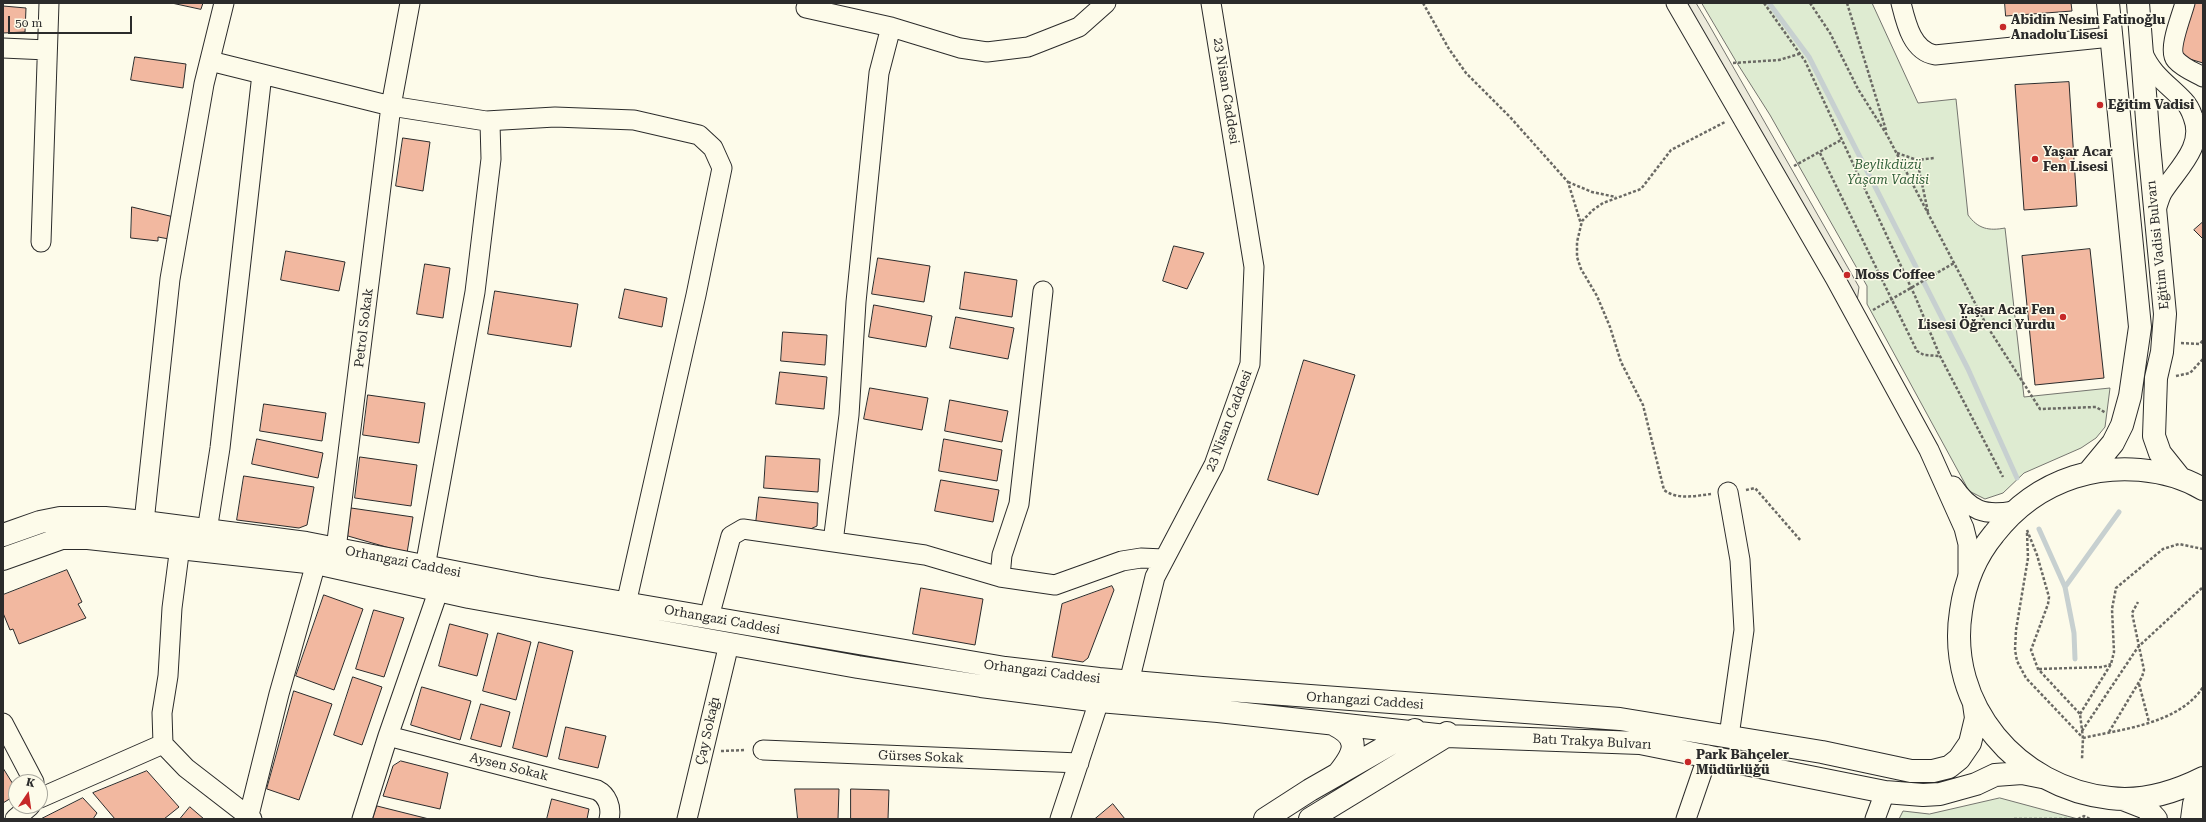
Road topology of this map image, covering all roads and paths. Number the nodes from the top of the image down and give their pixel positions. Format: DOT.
graph roads {
  1 [pos="49,3"];
  2 [pos="224,3"];
  3 [pos="410,3"];
  4 [pos="1106,3"];
  5 [pos="1211,3"];
  6 [pos="1423,3"];
  7 [pos="1676,3"];
  8 [pos="1764,3"];
  9 [pos="1810,3"];
  10 [pos="1846,3"];
  11 [pos="1901,3"];
  12 [pos="2108,3"];
  13 [pos="2138,3"];
  14 [pos="2148,3"];
  15 [pos="2185,3"];
  16 [pos="806,8"];
  17 [pos="891,27"];
  18 [pos="2111,37"];
  19 [pos="2142,44"];
  20 [pos="3,48"];
  21 [pos="47,50"];
  22 [pos="1799,54"];
  23 [pos="210,62"];
  24 [pos="1733,63"];
  25 [pos="262,74"];
  26 [pos="2203,77"];
  27 [pos="391,106"];
  28 [pos="486,121"];
  29 [pos="1727,121"];
  30 [pos="2199,125"];
  31 [pos="1887,135"];
  32 [pos="1841,140"];
  33 [pos="1820,153"];
  34 [pos="1896,153"];
  35 [pos="1934,158"];
  36 [pos="1917,160"];
  37 [pos="1794,166"];
  38 [pos="1568,182"];
  39 [pos="1617,198"];
  40 [pos="2155,213"];
  41 [pos="1929,216"];
  42 [pos="1581,225"];
  43 [pos="41,242"];
  44 [pos="1954,263"];
  45 [pos="1911,288"];
  46 [pos="1044,291"];
  47 [pos="1892,298"];
  48 [pos="1867,314"];
  49 [pos="2203,340"];
  50 [pos="2175,343"];
  51 [pos="1940,356"];
  52 [pos="2203,359"];
  53 [pos="2174,377"];
  54 [pos="2108,414"];
  55 [pos="1929,450"];
  56 [pos="2089,472"];
  57 [pos="2003,477"];
  58 [pos="2194,482"];
  59 [pos="1728,492"];
  60 [pos="2013,511"];
  61 [pos="144,522"];
  62 [pos="207,531"];
  63 [pos="3,535"];
  64 [pos="1801,541"];
  65 [pos="833,542"];
  66 [pos="180,546"];
  67 [pos="336,549"];
  68 [pos="2203,549"];
  69 [pos="3,559"];
  70 [pos="1164,559"];
  71 [pos="316,563"];
  72 [pos="425,567"];
  73 [pos="1000,577"];
  74 [pos="1968,578"];
  75 [pos="2203,587"];
  76 [pos="439,589"];
  77 [pos="2138,602"];
  78 [pos="626,604"];
  79 [pos="709,617"];
  80 [pos="729,644"];
  81 [pos="2140,645"];
  82 [pos="2111,664"];
  83 [pos="2038,669"];
  84 [pos="1129,682"];
  85 [pos="2138,684"];
  86 [pos="2203,687"];
  87 [pos="1099,701"];
  88 [pos="1974,704"];
  89 [pos="1447,707"];
  90 [pos="2080,714"];
  91 [pos="2149,722"];
  92 [pos="3,723"];
  93 [pos="1333,724"];
  94 [pos="2082,730"];
  95 [pos="1412,732"];
  96 [pos="2109,732"];
  97 [pos="388,736"];
  98 [pos="1446,736"];
  99 [pos="1729,736"];
  100 [pos="2083,738"];
  101 [pos="164,744"];
  102 [pos="763,750"];
  103 [pos="703,751"];
  104 [pos="1708,756"];
  105 [pos="2082,759"];
  106 [pos="1079,763"];
  107 [pos="27,774"];
  108 [pos="1337,775"];
  109 [pos="2042,777"];
  110 [pos="2203,778"];
  111 [pos="2203,788"];
  112 [pos="48,791"];
  113 [pos="1885,792"];
  114 [pos="2123,799"];
  115 [pos="249,819"];
  116 [pos="362,819"];
  117 [pos="608,819"];
  118 [pos="687,819"];
  119 [pos="1060,819"];
  120 [pos="1265,819"];
  121 [pos="1310,819"];
  122 [pos="1686,819"];
  123 [pos="1875,819"];
  124 [pos="2014,819"];
  125 [pos="2070,819"];
  126 [pos="2078,819"];
  127 [pos="2090,819"];
  128 [pos="2156,819"];
  129 [pos="2192,819"];
  1 -- 21 [label="street"];
  2 -- 23 [label="street"];
  3 -- 27 [label="street, Petrol Sokak"];
  4 -- 17 [label="street"];
  5 -- 70 [label="street, 23 Nisan Caddesi"];
  6 -- 38 [label="path"];
  7 -- 55 [label="street"];
  8 -- 22 [label="path"];
  9 -- 31 [label="path"];
  10 -- 31 [label="path"];
  11 -- 18 [label="street"];
  12 -- 18 [label="main road, Eğitim Vadisi Bulvarı"];
  13 -- 19 [label="main road, Eğitim Vadisi Bulvarı"];
  14 -- 19 [label="street"];
  15 -- 26 [label="street"];
  16 -- 17 [label="street"];
  17 -- 65 [label="street"];
  18 -- 56 [label="main road, Eğitim Vadisi Bulvarı"];
  19 -- 30 [label="street"];
  19 -- 40 [label="main road, Eğitim Vadisi Bulvarı"];
  20 -- 21 [label="street"];
  21 -- 43 [label="street"];
  22 -- 24 [label="path"];
  22 -- 32 [label="path"];
  23 -- 25 [label="street"];
  23 -- 61 [label="street"];
  25 -- 27 [label="street"];
  25 -- 62 [label="street"];
  27 -- 28 [label="street"];
  27 -- 67 [label="street, Petrol Sokak"];
  28 -- 72 [label="street"];
  28 -- 78 [label="street"];
  29 -- 39 [label="path"];
  30 -- 40 [label="street"];
  31 -- 34 [label="path"];
  32 -- 33 [label="path"];
  32 -- 45 [label="path"];
  33 -- 37 [label="path"];
  33 -- 47 [label="path"];
  34 -- 36 [label="path"];
  34 -- 41 [label="path"];
  35 -- 36 [label="path"];
  36 -- 41 [label="path"];
  38 -- 39 [label="path"];
  38 -- 42 [label="path"];
  39 -- 42 [label="path"];
  40 -- 58 [label="main road, Eğitim Vadisi Bulvarı"];
  41 -- 44 [label="path"];
  42 -- 59 [label="path"];
  44 -- 45 [label="path"];
  44 -- 54 [label="path"];
  45 -- 47 [label="path"];
  45 -- 51 [label="path"];
  46 -- 73 [label="street"];
  47 -- 48 [label="path"];
  47 -- 51 [label="path"];
  49 -- 50 [label="path"];
  51 -- 57 [label="path"];
  52 -- 53 [label="path"];
  55 -- 60 [label="street"];
  55 -- 74 [label="street"];
  56 -- 58 [label="main road"];
  56 -- 60 [label="main road"];
  59 -- 64 [label="path"];
  59 -- 99 [label="street"];
  60 -- 74 [label="main road"];
  61 -- 62 [label="main road, Orhangazi Caddesi"];
  61 -- 63 [label="main road, Orhangazi Caddesi"];
  62 -- 67 [label="main road, Orhangazi Caddesi"];
  65 -- 73 [label="street"];
  65 -- 79 [label="street"];
  66 -- 69 [label="main road, Orhangazi Caddesi"];
  66 -- 71 [label="main road, Orhangazi Caddesi"];
  66 -- 101 [label="street"];
  67 -- 72 [label="main road, Orhangazi Caddesi"];
  68 -- 82 [label="path"];
  70 -- 73 [label="street"];
  70 -- 84 [label="street, 23 Nisan Caddesi"];
  71 -- 76 [label="main road, Orhangazi Caddesi"];
  71 -- 115 [label="street"];
  72 -- 78 [label="main road, Orhangazi Caddesi"];
  74 -- 88 [label="main road"];
  75 -- 81 [label="path"];
  76 -- 80 [label="main road, Orhangazi Caddesi"];
  76 -- 97 [label="street"];
  77 -- 81 [label="path"];
  78 -- 79 [label="main road, Orhangazi Caddesi"];
  79 -- 84 [label="main road, Orhangazi Caddesi"];
  80 -- 87 [label="main road, Orhangazi Caddesi"];
  80 -- 103 [label="street, Çay Sokağı"];
  81 -- 85 [label="path"];
  81 -- 94 [label="path"];
  82 -- 83 [label="path"];
  82 -- 90 [label="path"];
  83 -- 90 [label="path"];
  83 -- 100 [label="path"];
  84 -- 89 [label="main road, Orhangazi Caddesi"];
  85 -- 91 [label="path"];
  85 -- 96 [label="path"];
  86 -- 91 [label="path"];
  87 -- 93 [label="main road, Orhangazi Caddesi"];
  87 -- 106 [label="street"];
  88 -- 99 [label="main road, Batı Trakya Bulvarı"];
  88 -- 109 [label="main road"];
  89 -- 95 [label="main road"];
  89 -- 98 [label="main road"];
  89 -- 99 [label="main road, Batı Trakya Bulvarı"];
  90 -- 94 [label="path"];
  91 -- 96 [label="path"];
  92 -- 107 [label="street"];
  93 -- 95 [label="main road, Orhangazi Caddesi"];
  93 -- 108 [label="main road"];
  94 -- 100 [label="path"];
  95 -- 98 [label="main road, Batı Trakya Bulvarı"];
  95 -- 108 [label="main road"];
  96 -- 100 [label="path"];
  97 -- 116 [label="street"];
  97 -- 117 [label="street, Aysen Sokak"];
  98 -- 104 [label="main road, Batı Trakya Bulvarı"];
  98 -- 121 [label="main road"];
  100 -- 105 [label="path"];
  101 -- 112 [label="street"];
  101 -- 115 [label="street"];
  102 -- 103 [label="path"];
  102 -- 106 [label="street, Gürses Sokak"];
  103 -- 118 [label="street, Çay Sokağı"];
  104 -- 113 [label="main road, Batı Trakya Bulvarı"];
  104 -- 122 [label="street"];
  106 -- 119 [label="street"];
  108 -- 120 [label="main road"];
  109 -- 113 [label="main road, Batı Trakya Bulvarı"];
  109 -- 114 [label="main road"];
  110 -- 114 [label="main road"];
  111 -- 129 [label="main road"];
  113 -- 123 [label="street"];
  114 -- 128 [label="main road"];
  124 -- 125 [label="path"];
  126 -- 127 [label="path"];
}
